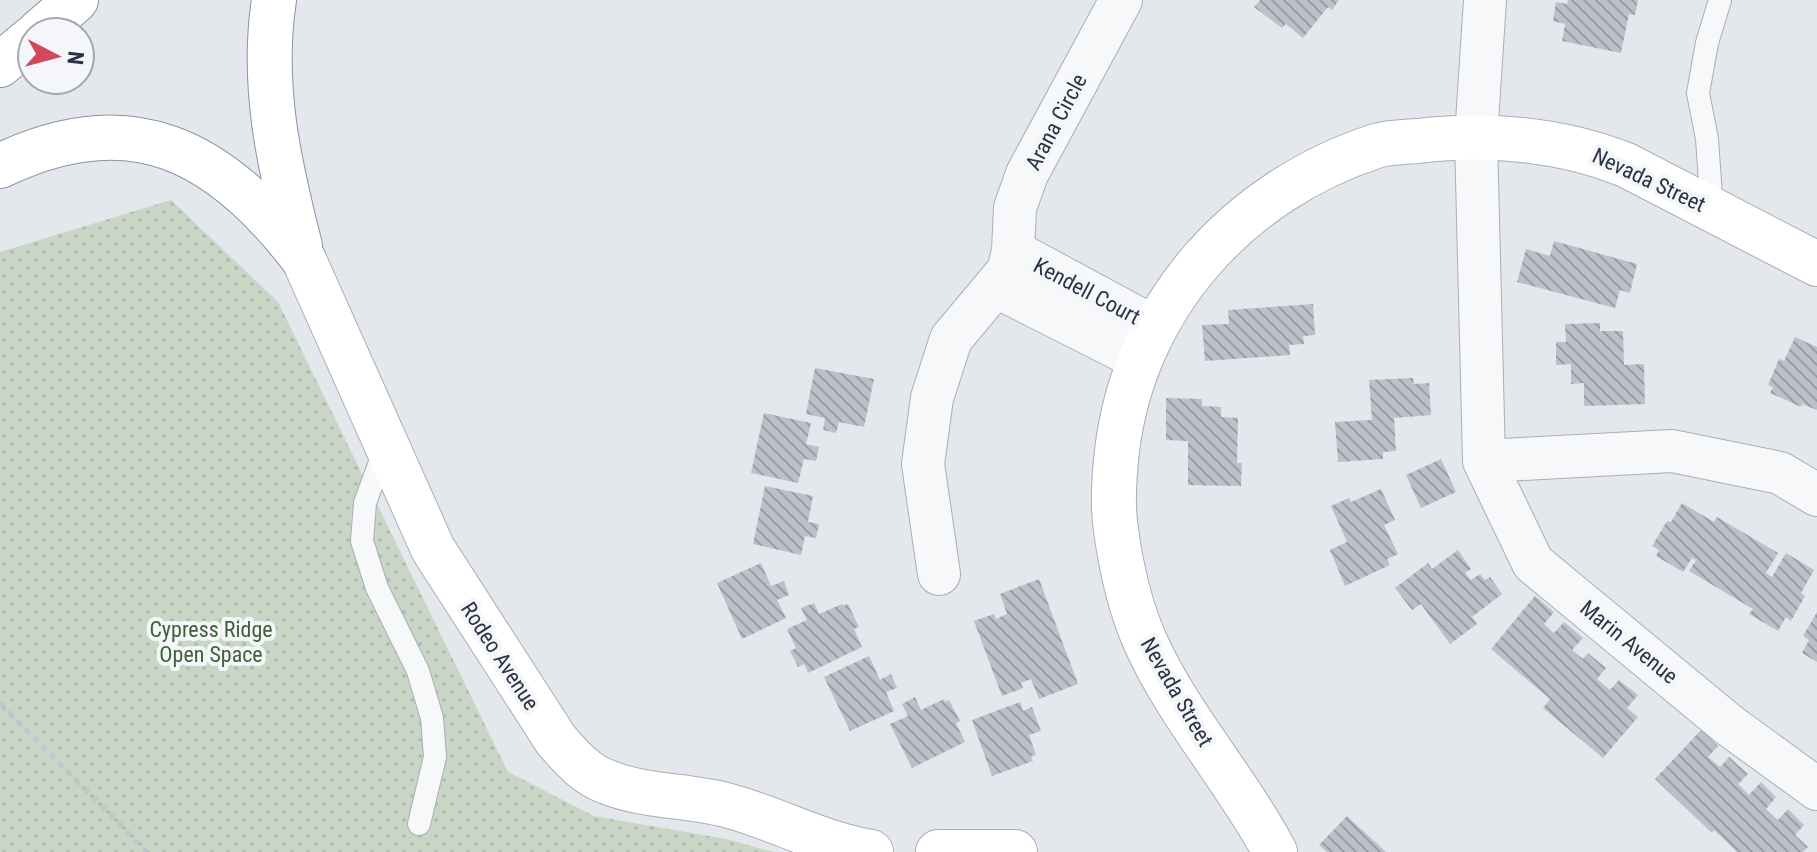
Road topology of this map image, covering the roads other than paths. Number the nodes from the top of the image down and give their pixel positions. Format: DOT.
graph roads {
  1 [pos="76,0"];
  2 [pos="274,0"];
  3 [pos="1121,0"];
  4 [pos="1485,0"];
  5 [pos="1720,0"];
  6 [pos="58,16"];
  7 [pos="16,52"];
  8 [pos="0,65"];
  9 [pos="1476,137"];
  10 [pos="0,166"];
  11 [pos="1712,210"];
  12 [pos="304,260"];
  13 [pos="1817,264"];
  14 [pos="1005,269"];
  15 [pos="1146,343"];
  16 [pos="386,446"];
  17 [pos="1484,461"];
  18 [pos="1817,495"];
  19 [pos="939,574"];
  20 [pos="1817,789"];
  21 [pos="419,824"];
  22 [pos="871,852"];
  23 [pos="938,852"];
  24 [pos="1015,852"];
  25 [pos="1275,852"];
  1 -- 6 [label="main road"];
  2 -- 12 [label="main road"];
  3 -- 14 [label="street, Arana Circle"];
  4 -- 9 [label="street, Marin Avenue"];
  5 -- 11 [label="lane"];
  7 -- 8 [label="main road"];
  9 -- 11 [label="main road, Nevada Street"];
  9 -- 15 [label="main road, Nevada Street"];
  9 -- 17 [label="street, Marin Avenue"];
  10 -- 12 [label="main road"];
  11 -- 13 [label="main road, Nevada Street"];
  12 -- 16 [label="main road, Rodeo Avenue"];
  14 -- 15 [label="street, Kendell Court"];
  14 -- 19 [label="street"];
  15 -- 25 [label="main road, Nevada Street"];
  16 -- 21 [label="lane"];
  16 -- 22 [label="main road, Rodeo Avenue"];
  17 -- 18 [label="street"];
  17 -- 20 [label="street, Marin Avenue"];
  23 -- 24 [label="main road"];
}
